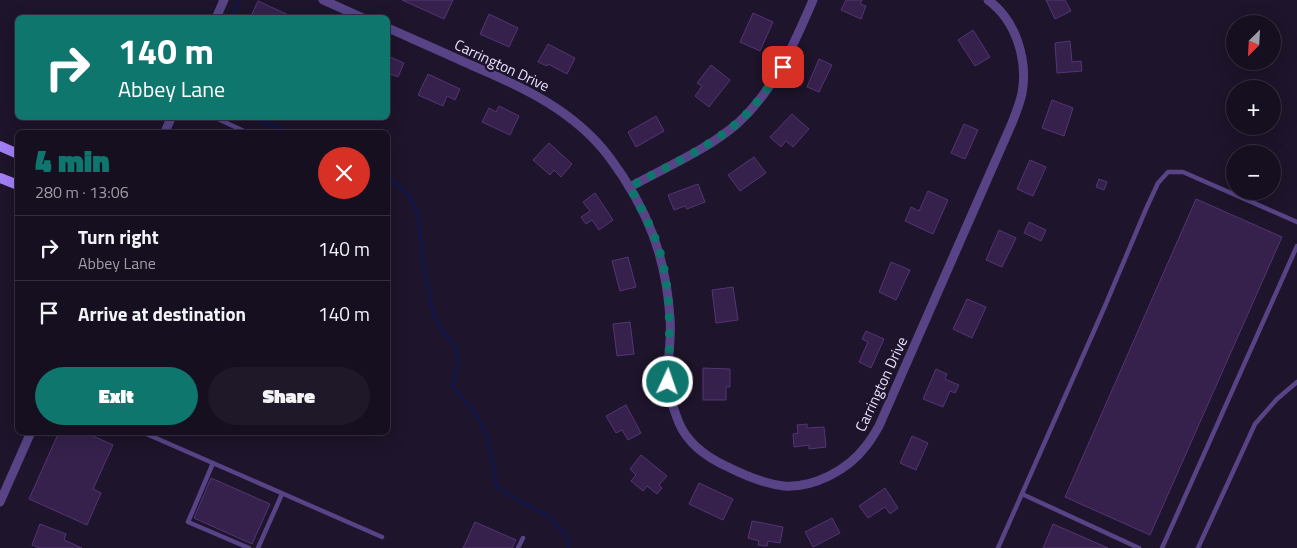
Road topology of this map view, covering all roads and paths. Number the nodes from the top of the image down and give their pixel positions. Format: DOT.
graph roads {
  1 [pos="224,0"];
  2 [pos="323,0"];
  3 [pos="813,0"];
  4 [pos="988,0"];
  5 [pos="217,15"];
  6 [pos="356,15"];
  7 [pos="390,29"];
  8 [pos="220,120"];
  9 [pos="242,130"];
  10 [pos="0,146"];
  11 [pos="15,153"];
  12 [pos="0,178"];
  13 [pos="15,184"];
  14 [pos="630,187"];
  15 [pos="1297,222"];
  16 [pos="1297,246"];
  17 [pos="1297,382"];
  18 [pos="30,435"];
  19 [pos="149,435"];
  20 [pos="213,463"];
  21 [pos="282,494"];
  22 [pos="1022,494"];
  23 [pos="0,502"];
  24 [pos="382,537"];
  25 [pos="522,538"];
  26 [pos="249,548"];
  27 [pos="258,548"];
  28 [pos="518,548"];
  29 [pos="998,548"];
  30 [pos="1138,548"];
  31 [pos="1162,548"];
  32 [pos="1198,548"];
  1 -- 5 [label="street"];
  2 -- 6 [label="street"];
  3 -- 14 [label="street"];
  4 -- 14 [label="street, Carrington Drive"];
  7 -- 14 [label="street, Carrington Drive"];
  8 -- 9 [label="lane"];
  10 -- 11 [label="street"];
  12 -- 13 [label="street"];
  15 -- 22 [label="lane"];
  16 -- 31 [label="lane"];
  17 -- 32 [label="lane"];
  18 -- 23 [label="street"];
  19 -- 20 [label="lane"];
  20 -- 21 [label="lane"];
  20 -- 26 [label="lane"];
  21 -- 24 [label="lane"];
  21 -- 27 [label="lane"];
  22 -- 29 [label="lane"];
  22 -- 30 [label="lane"];
  25 -- 28 [label="lane"];
}
